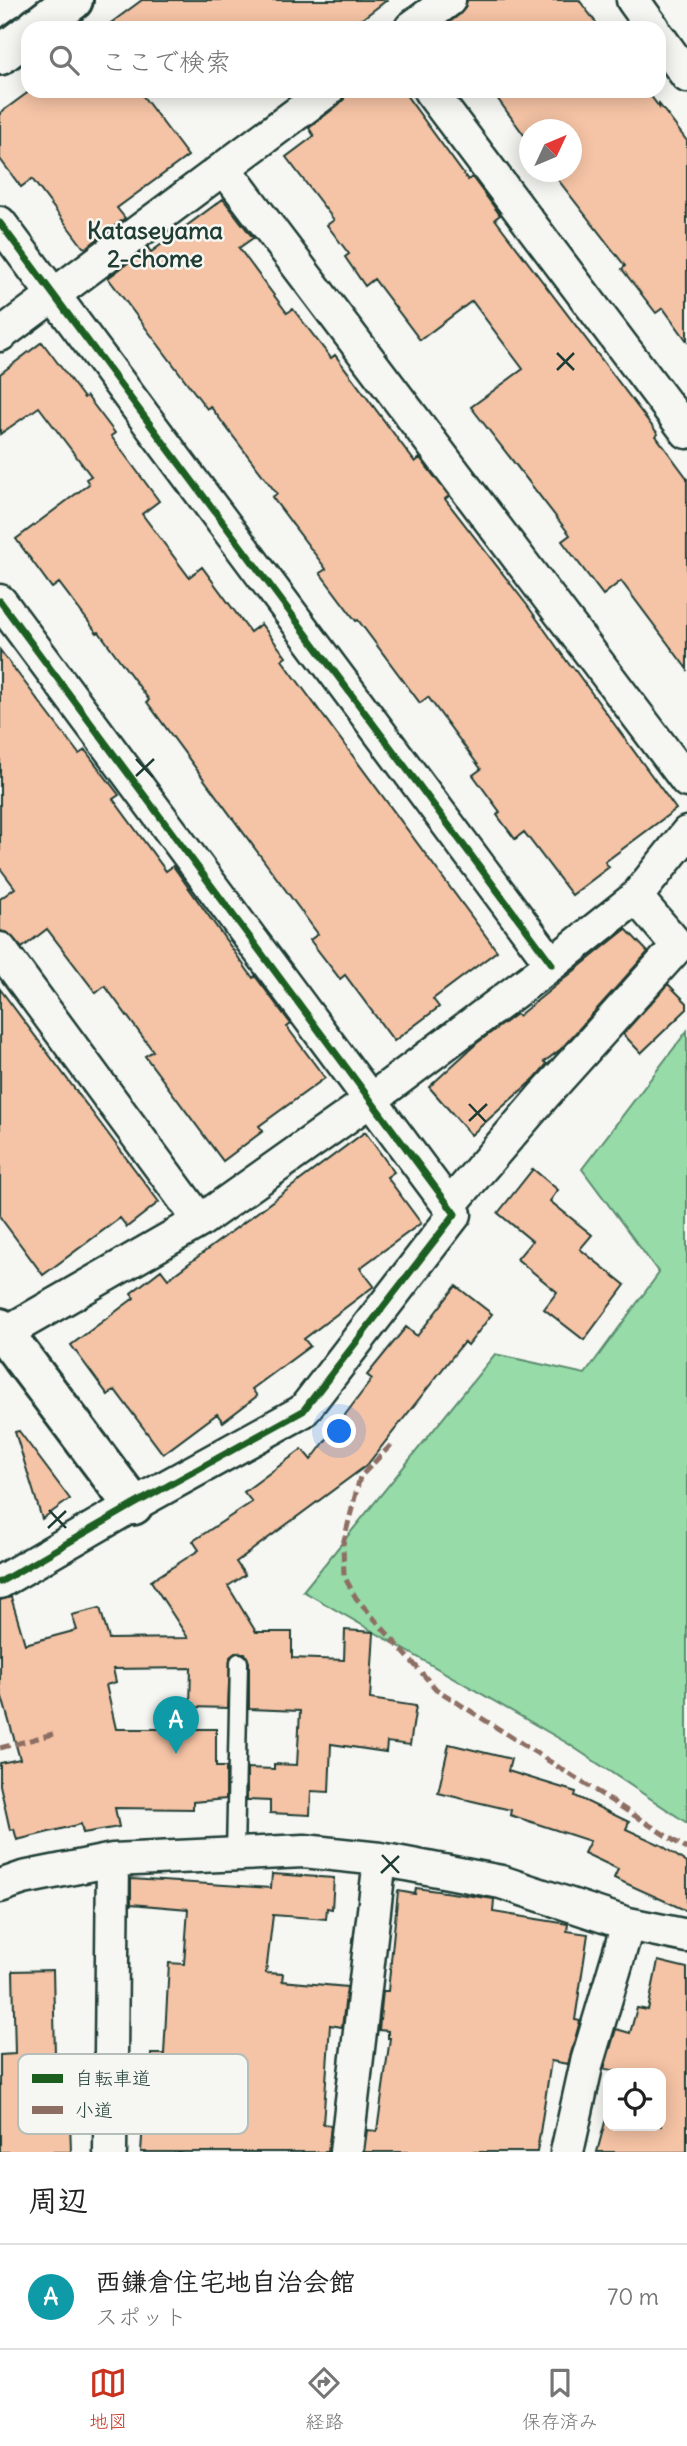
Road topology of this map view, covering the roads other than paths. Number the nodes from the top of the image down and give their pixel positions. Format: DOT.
graph roads {
  1 [pos="73,0"];
  2 [pos="449,0"];
  3 [pos="633,0"];
  4 [pos="45,21"];
  5 [pos="420,21"];
  6 [pos="648,21"];
  7 [pos="21,39"];
  8 [pos="666,47"];
  9 [pos="0,55"];
  10 [pos="687,76"];
  11 [pos="318,98"];
  12 [pos="435,98"];
  13 [pos="224,168"];
  14 [pos="0,223"];
  15 [pos="53,295"];
  16 [pos="0,335"];
  17 [pos="687,432"];
  18 [pos="0,601"];
  19 [pos="687,781"];
  20 [pos="687,833"];
  21 [pos="636,897"];
  22 [pos="0,948"];
  23 [pos="552,964"];
  24 [pos="372,1099"];
  25 [pos="449,1206"];
  26 [pos="200,1221"];
  27 [pos="1,1333"];
  28 [pos="133,1505"];
  29 [pos="0,1582"];
  30 [pos="239,1662"];
  31 [pos="235,1854"];
  32 [pos="380,1859"];
  33 [pos="113,1860"];
  34 [pos="0,1886"];
  35 [pos="628,1924"];
  36 [pos="687,1936"];
  37 [pos="111,2054"];
  38 [pos="110,2134"];
  39 [pos="110,2152"];
  40 [pos="346,2152"];
  41 [pos="568,2152"];
  1 -- 4 [label="street"];
  2 -- 5 [label="street"];
  3 -- 6 [label="street"];
  7 -- 9 [label="street"];
  8 -- 10 [label="street"];
  11 -- 13 [label="street"];
  12 -- 17 [label="street"];
  13 -- 15 [label="street"];
  13 -- 19 [label="street"];
  14 -- 15 [label="street"];
  15 -- 16 [label="street"];
  15 -- 23 [label="street"];
  18 -- 24 [label="street"];
  20 -- 21 [label="street"];
  21 -- 23 [label="street"];
  21 -- 25 [label="street"];
  22 -- 26 [label="street"];
  23 -- 24 [label="street"];
  24 -- 25 [label="street"];
  24 -- 26 [label="street"];
  25 -- 28 [label="street"];
  26 -- 27 [label="street"];
  27 -- 28 [label="street"];
  28 -- 29 [label="street"];
  30 -- 31 [label="lane"];
  31 -- 32 [label="street"];
  31 -- 33 [label="street"];
  32 -- 35 [label="street"];
  32 -- 40 [label="street"];
  33 -- 34 [label="street"];
  33 -- 37 [label="street"];
  35 -- 36 [label="street"];
  35 -- 41 [label="street"];
  38 -- 39 [label="street"];
}
